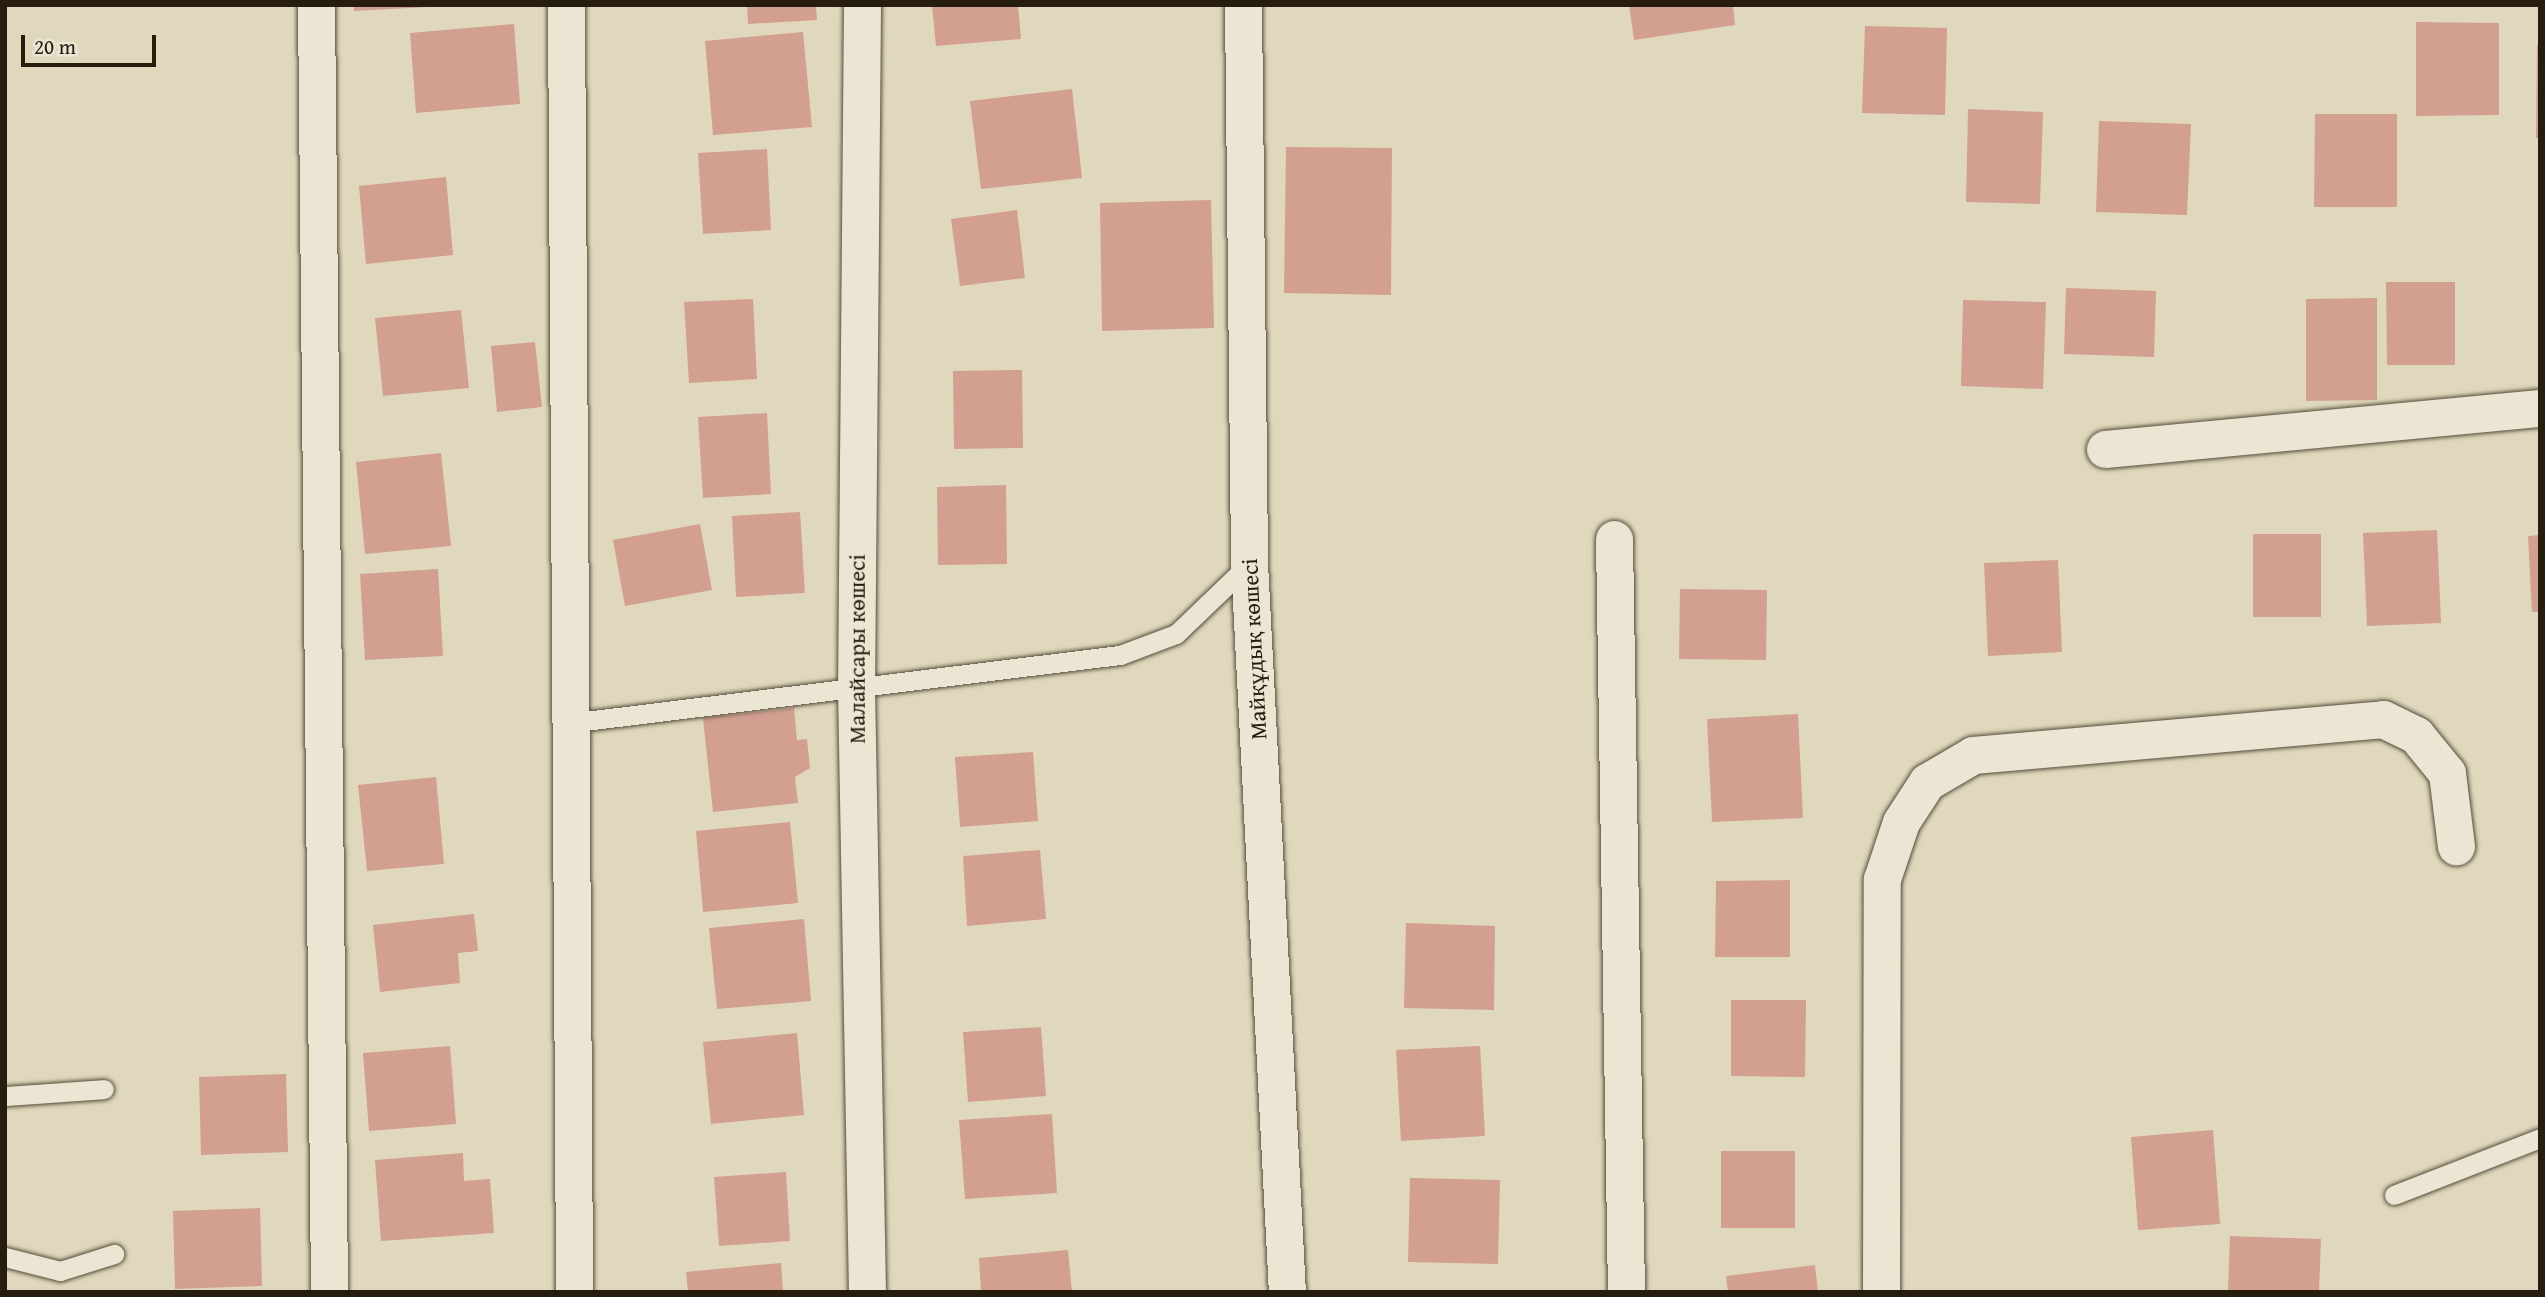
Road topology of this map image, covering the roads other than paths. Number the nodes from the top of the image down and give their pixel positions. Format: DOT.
graph roads {
  1 [pos="316,5"];
  2 [pos="566,5"];
  3 [pos="862,5"];
  4 [pos="1243,5"];
  5 [pos="2540,408"];
  6 [pos="2105,449"];
  7 [pos="1614,539"];
  8 [pos="1250,563"];
  9 [pos="856,687"];
  10 [pos="569,723"];
  11 [pos="2456,846"];
  12 [pos="104,1089"];
  13 [pos="5,1096"];
  14 [pos="2540,1138"];
  15 [pos="2394,1195"];
  16 [pos="114,1254"];
  17 [pos="5,1256"];
  18 [pos="329,1292"];
  19 [pos="574,1292"];
  20 [pos="867,1292"];
  21 [pos="1287,1292"];
  22 [pos="1626,1292"];
  23 [pos="1881,1292"];
  1 -- 18 [label="street"];
  2 -- 10 [label="street"];
  3 -- 9 [label="street, Малайсары көшесі"];
  4 -- 8 [label="street, Майқұдық көшесі"];
  5 -- 6 [label="street"];
  7 -- 22 [label="street"];
  8 -- 9 [label="lane"];
  8 -- 21 [label="street, Майқұдық көшесі"];
  9 -- 10 [label="lane"];
  9 -- 20 [label="street, Малайсары көшесі"];
  10 -- 19 [label="street"];
  11 -- 23 [label="street"];
  12 -- 13 [label="lane"];
  14 -- 15 [label="lane"];
  16 -- 17 [label="lane"];
}
